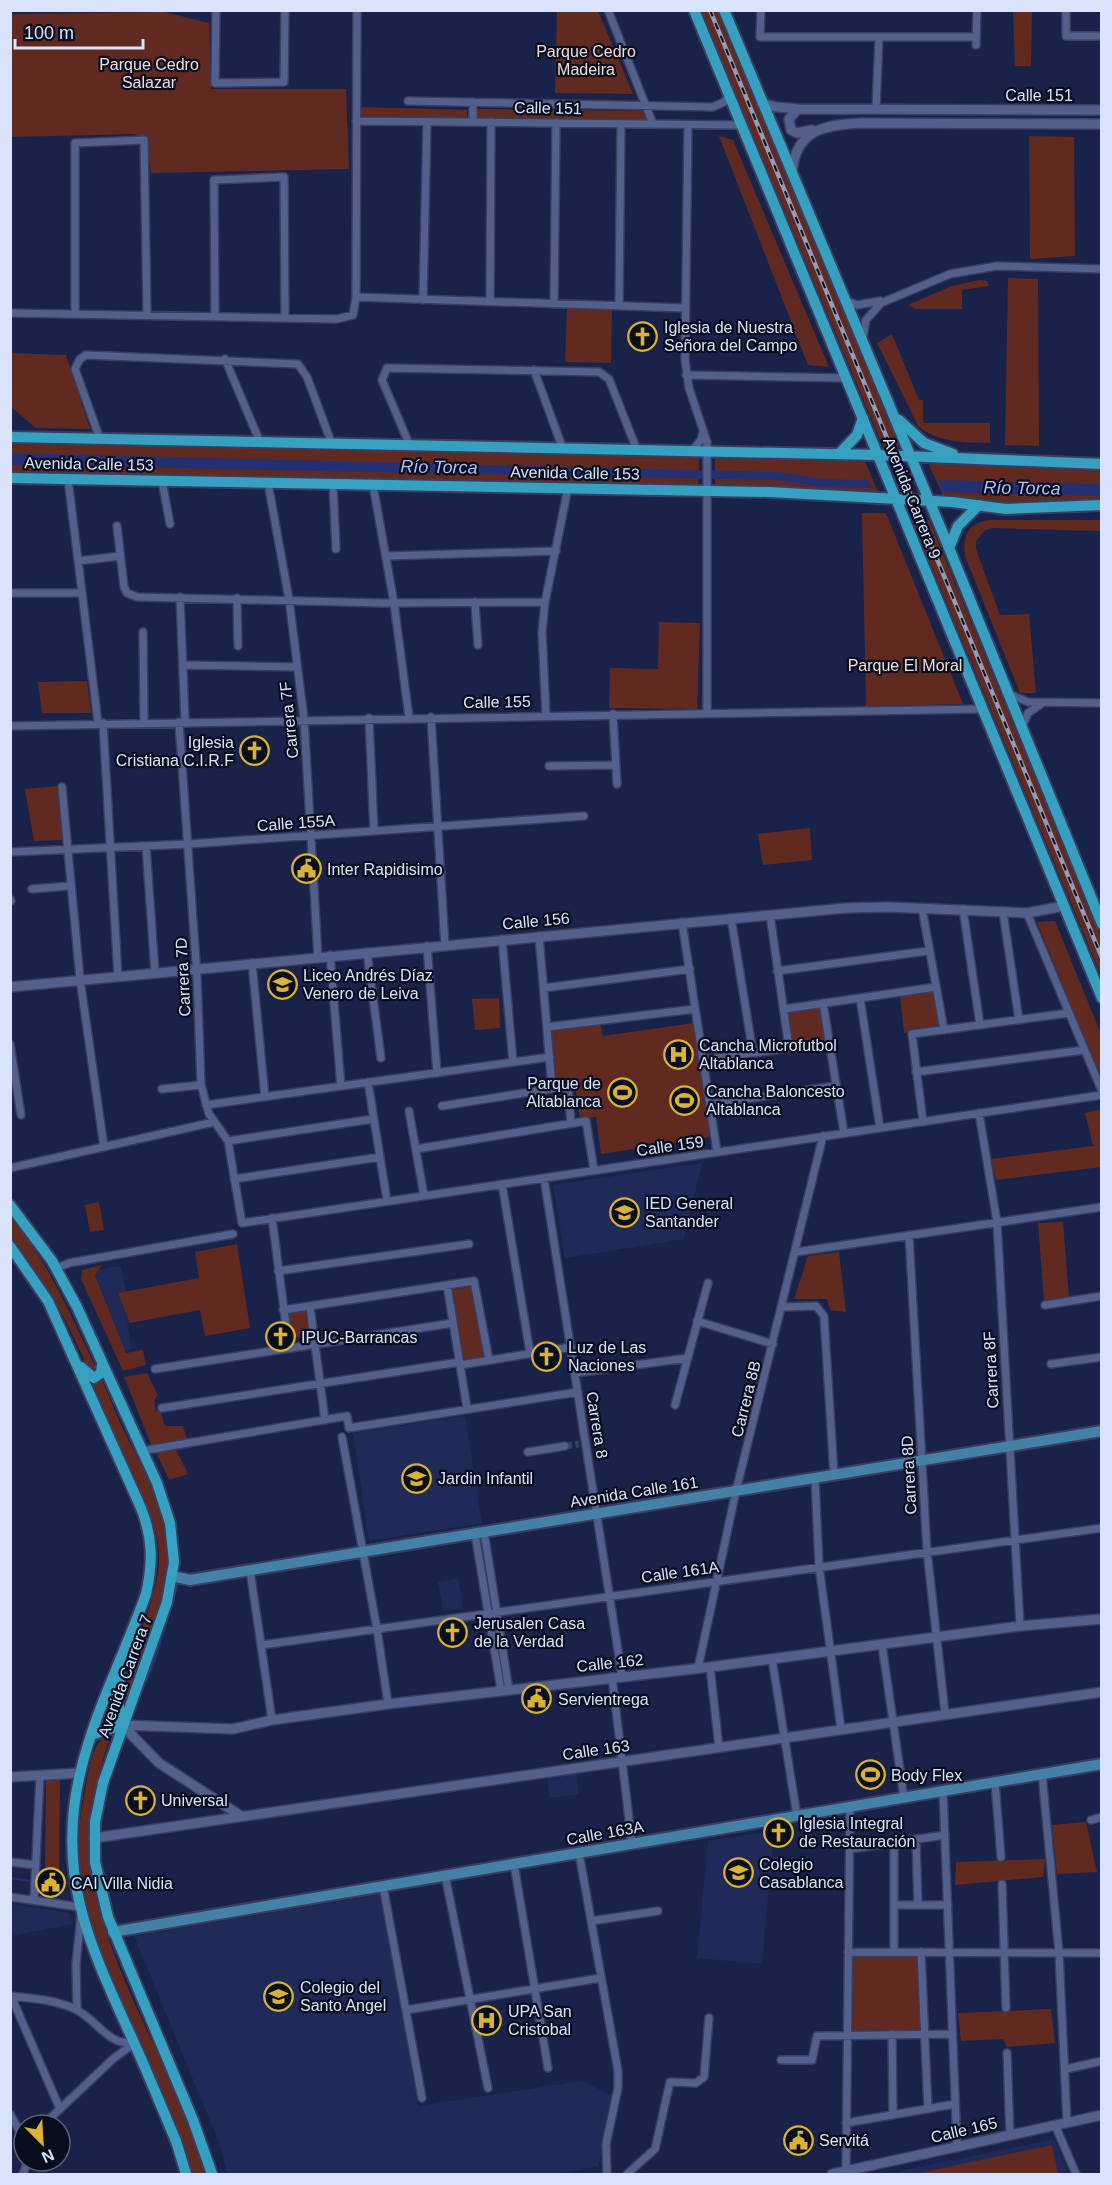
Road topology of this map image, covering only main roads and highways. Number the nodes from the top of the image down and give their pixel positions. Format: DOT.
graph roads {
  1 [pos="694,10"];
  2 [pos="724,10"];
  3 [pos="892,412"];
  4 [pos="863,418"];
  5 [pos="10,437"];
  6 [pos="839,454"];
  7 [pos="878,455"];
  8 [pos="911,456"];
  9 [pos="980,460"];
  10 [pos="1101,464"];
  11 [pos="10,478"];
  12 [pos="895,496"];
  13 [pos="928,497"];
  14 [pos="1101,505"];
  15 [pos="979,506"];
  16 [pos="949,548"];
  17 [pos="1101,924"];
  18 [pos="1101,999"];
  19 [pos="10,1205"];
  20 [pos="10,1246"];
  21 [pos="73,1354"];
  22 [pos="102,1365"];
  23 [pos="1101,1431"];
  24 [pos="172,1576"];
  25 [pos="125,1650"];
  26 [pos="122,1725"];
  27 [pos="91,1735"];
  28 [pos="1101,1764"];
  29 [pos="113,1932"];
  30 [pos="186,2175"];
  31 [pos="212,2175"];
  1 -- 4 [label="main road, Avenida Carrera 9"];
  2 -- 3 [label="main road, Avenida Carrera 9"];
  3 -- 8 [label="main road, Avenida Carrera 9"];
  3 -- 9 [label="main road"];
  4 -- 6 [label="main road"];
  4 -- 7 [label="main road, Avenida Carrera 9"];
  5 -- 6 [label="main road, Avenida Calle 153"];
  6 -- 7 [label="main road, Avenida Calle 153"];
  7 -- 8 [label="main road, Avenida Calle 153"];
  7 -- 12 [label="main road, Avenida Carrera 9"];
  8 -- 9 [label="main road, Avenida Calle 153"];
  8 -- 13 [label="main road, Avenida Carrera 9"];
  9 -- 10 [label="main road, Avenida Calle 153"];
  11 -- 12 [label="main road, Avenida Calle 153"];
  12 -- 13 [label="main road, Avenida Calle 153"];
  12 -- 18 [label="main road, Avenida Carrera 9"];
  13 -- 15 [label="main road, Avenida Calle 153"];
  13 -- 16 [label="main road, Avenida Carrera 9"];
  14 -- 15 [label="main road, Avenida Calle 153"];
  15 -- 16 [label="main road"];
  16 -- 17 [label="main road, Avenida Carrera 9"];
  19 -- 22 [label="main road, Avenida Carrera 7"];
  20 -- 21 [label="main road, Avenida Carrera 7"];
  21 -- 22 [label="main road"];
  21 -- 25 [label="main road, Avenida Carrera 7"];
  22 -- 24 [label="main road, Avenida Carrera 7"];
  23 -- 24 [label="main road, Avenida Calle 161"];
  24 -- 26 [label="main road, Avenida Carrera 7"];
  25 -- 26 [label="main road"];
  25 -- 27 [label="main road, Avenida Carrera 7"];
  26 -- 27 [label="main road"];
  26 -- 29 [label="main road, Avenida Carrera 7"];
  27 -- 30 [label="main road, Avenida Carrera 7"];
  28 -- 29 [label="main road, Calle 163A"];
  29 -- 31 [label="main road, Avenida Carrera 7"];
}
